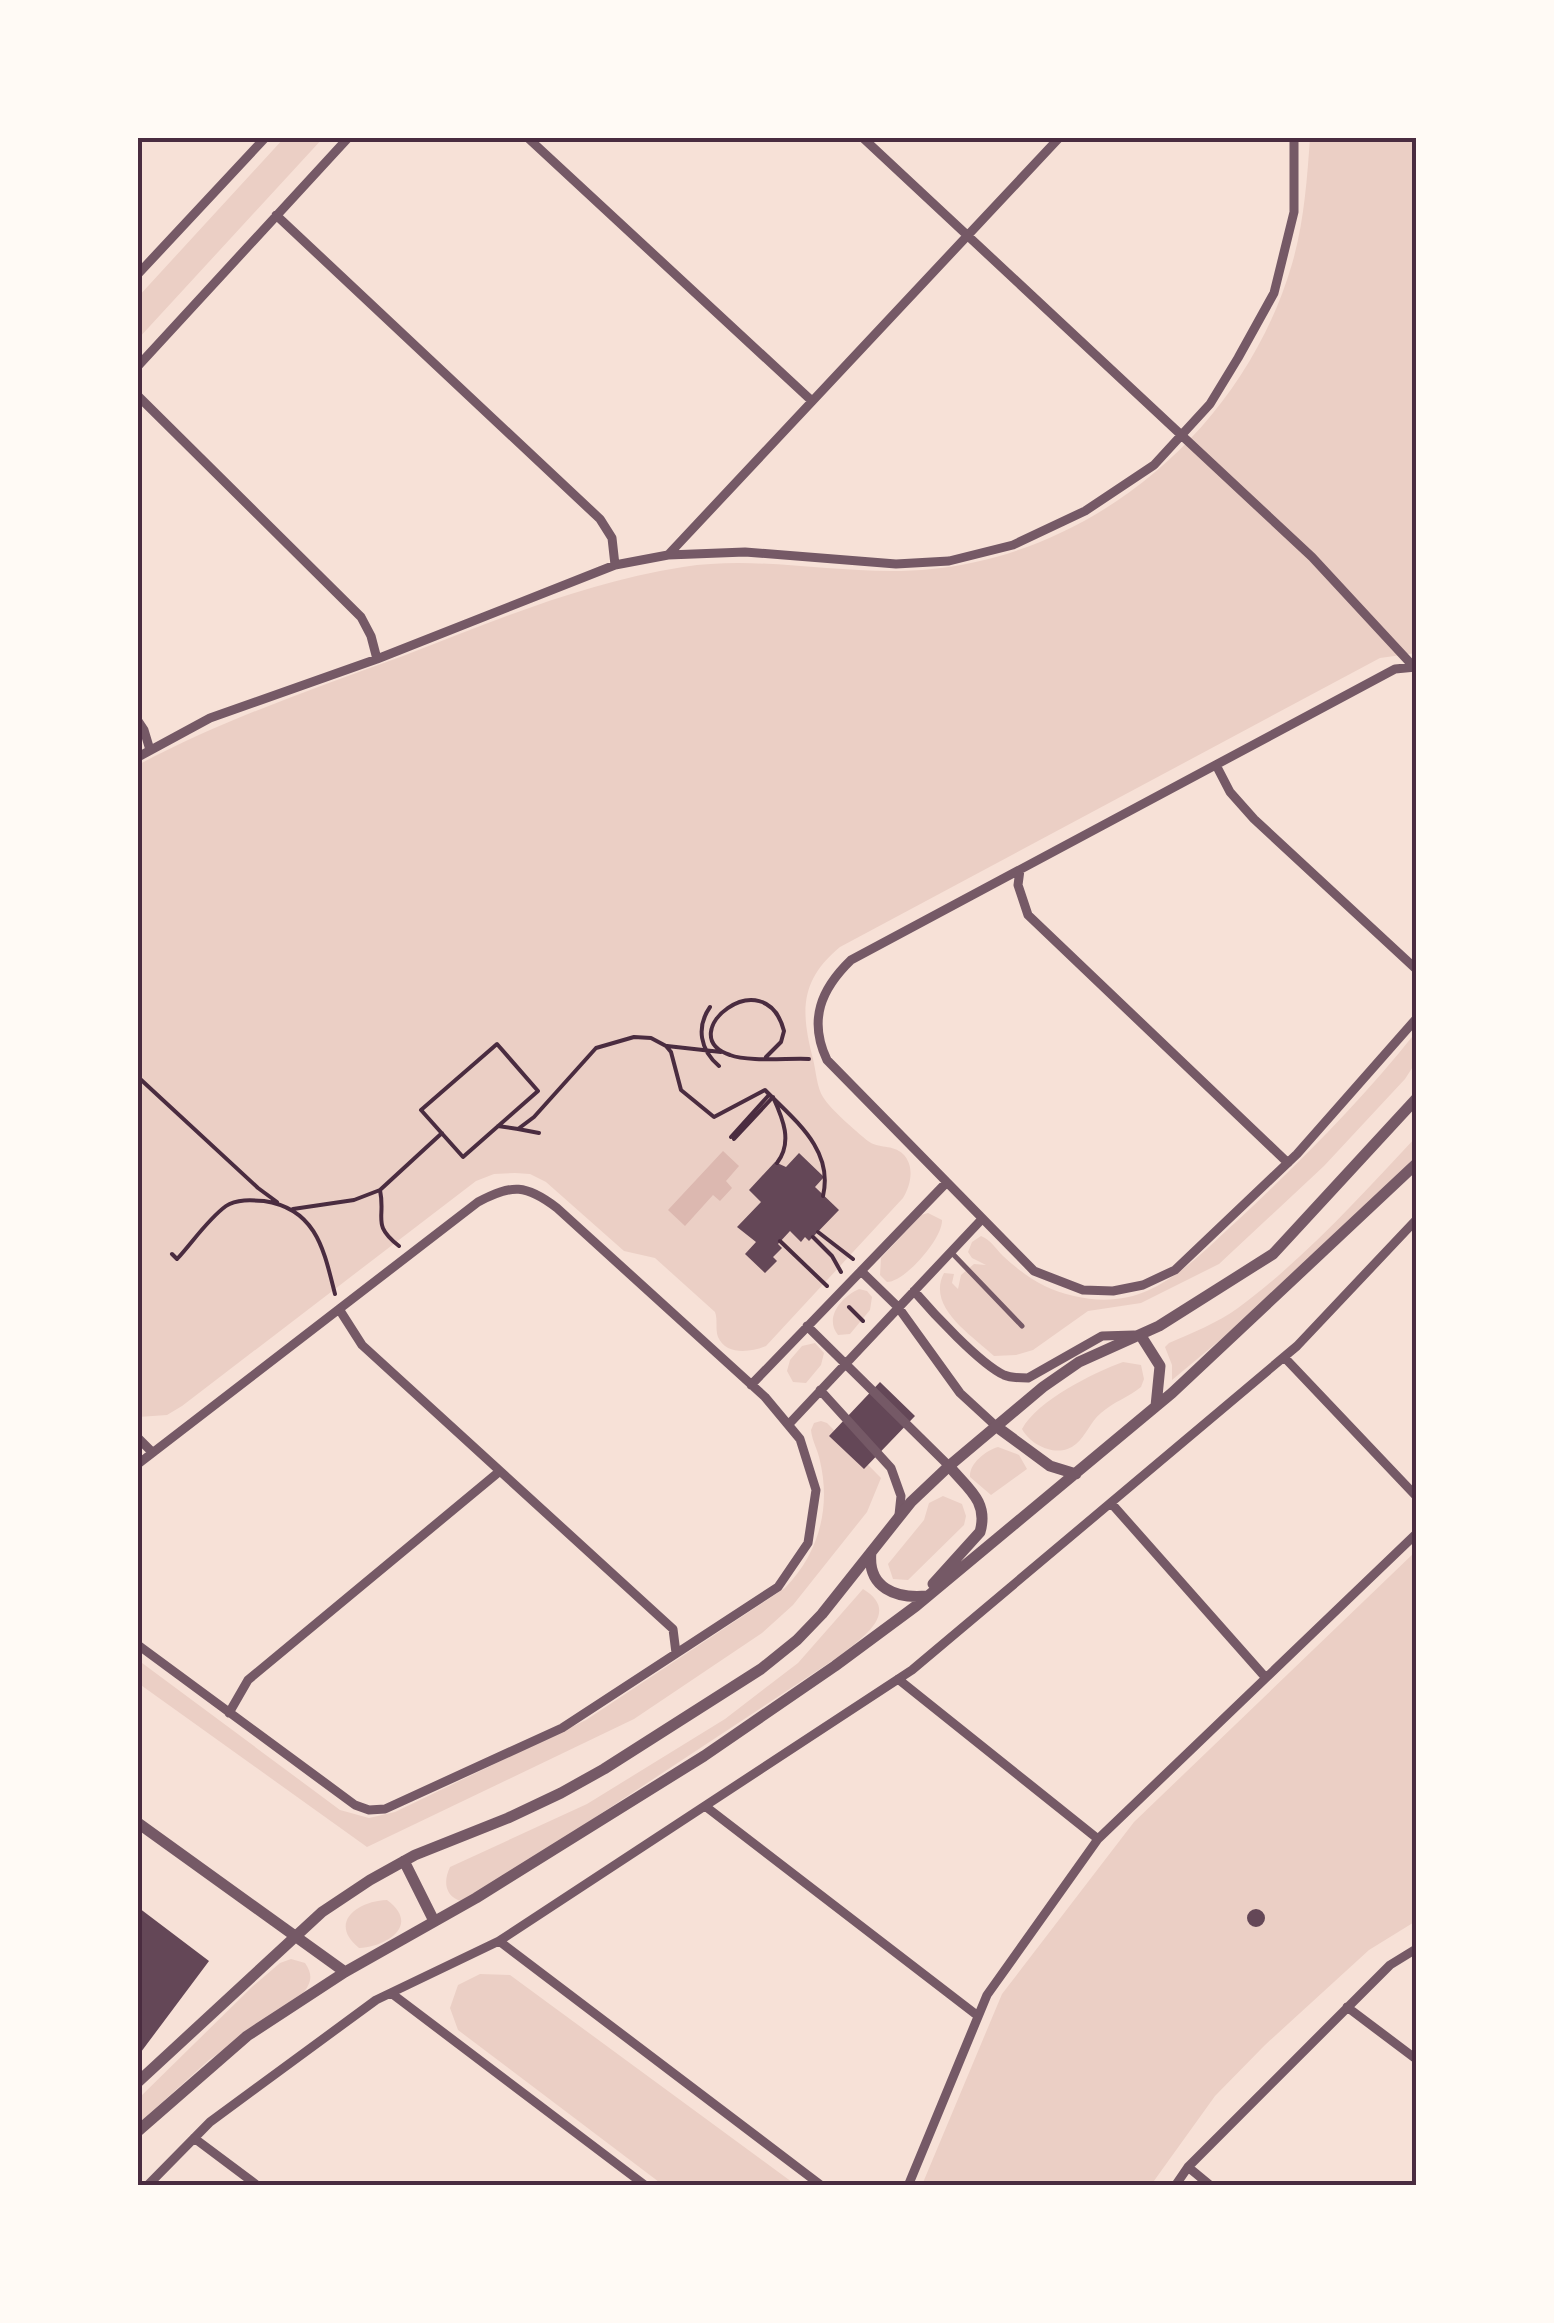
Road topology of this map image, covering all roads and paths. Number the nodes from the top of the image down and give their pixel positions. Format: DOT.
graph roads {
  1 [pos="265,138"];
  2 [pos="348,138"];
  3 [pos="528,138"];
  4 [pos="863,138"];
  5 [pos="1059,138"];
  6 [pos="1294,138"];
  7 [pos="276,215"];
  8 [pos="968,235"];
  9 [pos="138,274"];
  10 [pos="138,366"];
  11 [pos="138,396"];
  12 [pos="812,400"];
  13 [pos="1181,435"];
  14 [pos="668,555"];
  15 [pos="615,565"];
  16 [pos="377,659"];
  17 [pos="1415,667"];
  18 [pos="138,720"];
  19 [pos="150,750"];
  20 [pos="138,757"];
  21 [pos="1216,765"];
  22 [pos="1020,870"];
  23 [pos="1416,969"];
  24 [pos="710,1007"];
  25 [pos="1416,1019"];
  26 [pos="666,1046"];
  27 [pos="704,1048"];
  28 [pos="721,1052"];
  29 [pos="766,1056"];
  30 [pos="826,1060"];
  31 [pos="719,1066"];
  32 [pos="138,1078"];
  33 [pos="771,1096"];
  34 [pos="1416,1099"];
  35 [pos="498,1126"];
  36 [pos="518,1130"];
  37 [pos="539,1133"];
  38 [pos="442,1134"];
  39 [pos="732,1138"];
  40 [pos="777,1163"];
  41 [pos="1288,1163"];
  42 [pos="1416,1164"];
  43 [pos="946,1183"];
  44 [pos="380,1190"];
  45 [pos="823,1196"];
  46 [pos="282,1204"];
  47 [pos="293,1209"];
  48 [pos="982,1219"];
  49 [pos="1416,1220"];
  50 [pos="951,1252"];
  51 [pos="172,1254"];
  52 [pos="410,1254"];
  53 [pos="864,1268"];
  54 [pos="848,1284"];
  55 [pos="914,1291"];
  56 [pos="898,1307"];
  57 [pos="339,1308"];
  58 [pos="808,1326"];
  59 [pos="1022,1326"];
  60 [pos="1141,1336"];
  61 [pos="1284,1357"];
  62 [pos="846,1363"];
  63 [pos="751,1385"];
  64 [pos="820,1390"];
  65 [pos="1156,1406"];
  66 [pos="788,1424"];
  67 [pos="997,1426"];
  68 [pos="138,1438"];
  69 [pos="151,1451"];
  70 [pos="138,1464"];
  71 [pos="950,1466"];
  72 [pos="500,1471"];
  73 [pos="1076,1474"];
  74 [pos="1416,1496"];
  75 [pos="1111,1502"];
  76 [pos="898,1518"];
  77 [pos="1416,1534"];
  78 [pos="871,1552"];
  79 [pos="929,1595"];
  80 [pos="138,1645"];
  81 [pos="676,1654"];
  82 [pos="1266,1678"];
  83 [pos="898,1679"];
  84 [pos="229,1713"];
  85 [pos="705,1806"];
  86 [pos="138,1823"];
  87 [pos="1098,1839"];
  88 [pos="404,1861"];
  89 [pos="434,1921"];
  90 [pos="294,1937"];
  91 [pos="499,1941"];
  92 [pos="1416,1949"];
  93 [pos="345,1972"];
  94 [pos="391,1993"];
  95 [pos="1348,2008"];
  96 [pos="978,2016"];
  97 [pos="1416,2059"];
  98 [pos="138,2082"];
  99 [pos="138,2131"];
  100 [pos="194,2138"];
  101 [pos="1188,2168"];
  102 [pos="147,2186"];
  103 [pos="258,2186"];
  104 [pos="646,2186"];
  105 [pos="822,2186"];
  106 [pos="908,2186"];
  107 [pos="1175,2186"];
  108 [pos="1210,2186"];
  1 -- 9 [label="street"];
  2 -- 7 [label="street"];
  3 -- 12 [label="street"];
  4 -- 8 [label="street"];
  5 -- 8 [label="street"];
  6 -- 13 [label="street"];
  7 -- 10 [label="street"];
  7 -- 15 [label="street"];
  8 -- 12 [label="street"];
  8 -- 13 [label="street"];
  11 -- 16 [label="street"];
  12 -- 14 [label="street"];
  13 -- 14 [label="street"];
  13 -- 17 [label="street"];
  14 -- 15 [label="street"];
  15 -- 16 [label="street"];
  16 -- 19 [label="street"];
  17 -- 21 [label="street"];
  18 -- 19 [label="street"];
  19 -- 20 [label="street"];
  21 -- 22 [label="street"];
  21 -- 23 [label="street"];
  22 -- 30 [label="street"];
  22 -- 41 [label="street"];
  24 -- 27 [label="path"];
  25 -- 41 [label="street"];
  26 -- 27 [label="path"];
  26 -- 33 [label="path"];
  26 -- 36 [label="path"];
  27 -- 28 [label="path"];
  27 -- 31 [label="path"];
  28 -- 29 [label="path"];
  28 -- 29 [label="path"];
  29 -- 30 [label="path"];
  30 -- 43 [label="street"];
  32 -- 46 [label="path"];
  33 -- 39 [label="path"];
  33 -- 40 [label="path"];
  33 -- 45 [label="path"];
  34 -- 60 [label="street"];
  35 -- 36 [label="path"];
  35 -- 38 [label="path"];
  35 -- 38 [label="path"];
  36 -- 37 [label="path"];
  38 -- 44 [label="path"];
  41 -- 48 [label="street"];
  42 -- 65 [label="street"];
  43 -- 48 [label="street"];
  43 -- 53 [label="street"];
  44 -- 47 [label="path"];
  44 -- 52 [label="path"];
  46 -- 47 [label="path"];
  46 -- 51 [label="path"];
  47 -- 57 [label="path"];
  48 -- 50 [label="street"];
  49 -- 61 [label="street"];
  50 -- 55 [label="street"];
  50 -- 59 [label="lane"];
  52 -- 57 [label="street"];
  52 -- 63 [label="street"];
  53 -- 54 [label="street"];
  53 -- 54 [label="path"];
  53 -- 56 [label="street"];
  54 -- 58 [label="street"];
  55 -- 56 [label="street"];
  55 -- 60 [label="street"];
  56 -- 62 [label="street"];
  56 -- 67 [label="street"];
  57 -- 69 [label="street"];
  57 -- 72 [label="street"];
  58 -- 62 [label="street"];
  58 -- 63 [label="street"];
  60 -- 65 [label="street"];
  60 -- 67 [label="street"];
  61 -- 74 [label="street"];
  61 -- 75 [label="street"];
  62 -- 64 [label="street"];
  62 -- 71 [label="street"];
  63 -- 66 [label="street"];
  64 -- 66 [label="street"];
  64 -- 76 [label="street"];
  65 -- 73 [label="street"];
  66 -- 81 [label="street"];
  67 -- 71 [label="street"];
  67 -- 73 [label="street"];
  68 -- 69 [label="street"];
  69 -- 70 [label="street"];
  71 -- 76 [label="street"];
  71 -- 79 [label="street"];
  72 -- 81 [label="street"];
  72 -- 84 [label="street"];
  73 -- 79 [label="street"];
  75 -- 82 [label="street"];
  75 -- 83 [label="street"];
  76 -- 78 [label="street"];
  77 -- 82 [label="street"];
  78 -- 79 [label="street"];
  78 -- 88 [label="street"];
  79 -- 89 [label="street"];
  80 -- 84 [label="street"];
  81 -- 84 [label="street"];
  82 -- 87 [label="street"];
  83 -- 85 [label="street"];
  83 -- 87 [label="street"];
  85 -- 91 [label="street"];
  85 -- 96 [label="street"];
  86 -- 90 [label="street"];
  87 -- 96 [label="street"];
  88 -- 89 [label="street"];
  88 -- 90 [label="street"];
  89 -- 93 [label="street"];
  90 -- 93 [label="street"];
  90 -- 98 [label="street"];
  91 -- 94 [label="street"];
  91 -- 105 [label="street"];
  92 -- 95 [label="street"];
  93 -- 99 [label="street"];
  94 -- 100 [label="street"];
  94 -- 104 [label="street"];
  95 -- 97 [label="street"];
  95 -- 101 [label="street"];
  96 -- 106 [label="street"];
  100 -- 102 [label="street"];
  100 -- 103 [label="street"];
  101 -- 107 [label="street"];
  101 -- 108 [label="street"];
}
